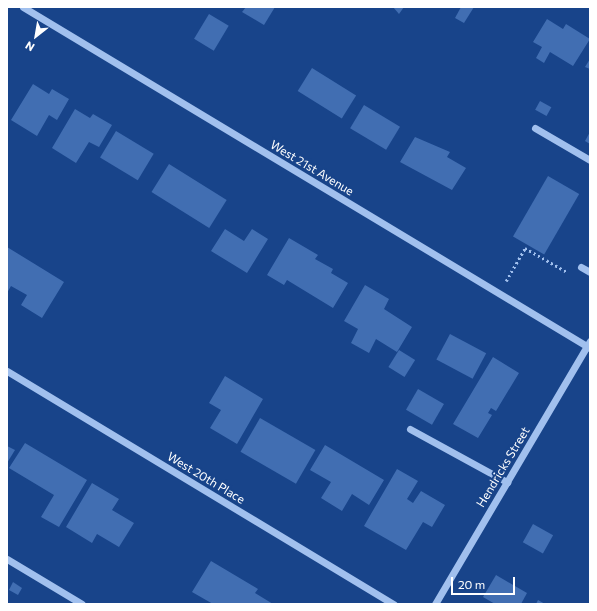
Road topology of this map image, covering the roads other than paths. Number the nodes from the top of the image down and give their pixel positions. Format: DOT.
graph roads {
  1 [pos="23,7"];
  2 [pos="535,128"];
  3 [pos="590,160"];
  4 [pos="581,267"];
  5 [pos="590,272"];
  6 [pos="589,345"];
  7 [pos="7,371"];
  8 [pos="410,429"];
  9 [pos="507,482"];
  10 [pos="7,559"];
  11 [pos="82,604"];
  12 [pos="394,604"];
  13 [pos="435,604"];
  1 -- 6 [label="street, West 21st Avenue"];
  2 -- 3 [label="street"];
  4 -- 5 [label="street"];
  6 -- 9 [label="street, Hendricks Street"];
  7 -- 12 [label="street, West 20th Place"];
  8 -- 9 [label="street"];
  9 -- 13 [label="street, Hendricks Street"];
  10 -- 11 [label="street"];
}
